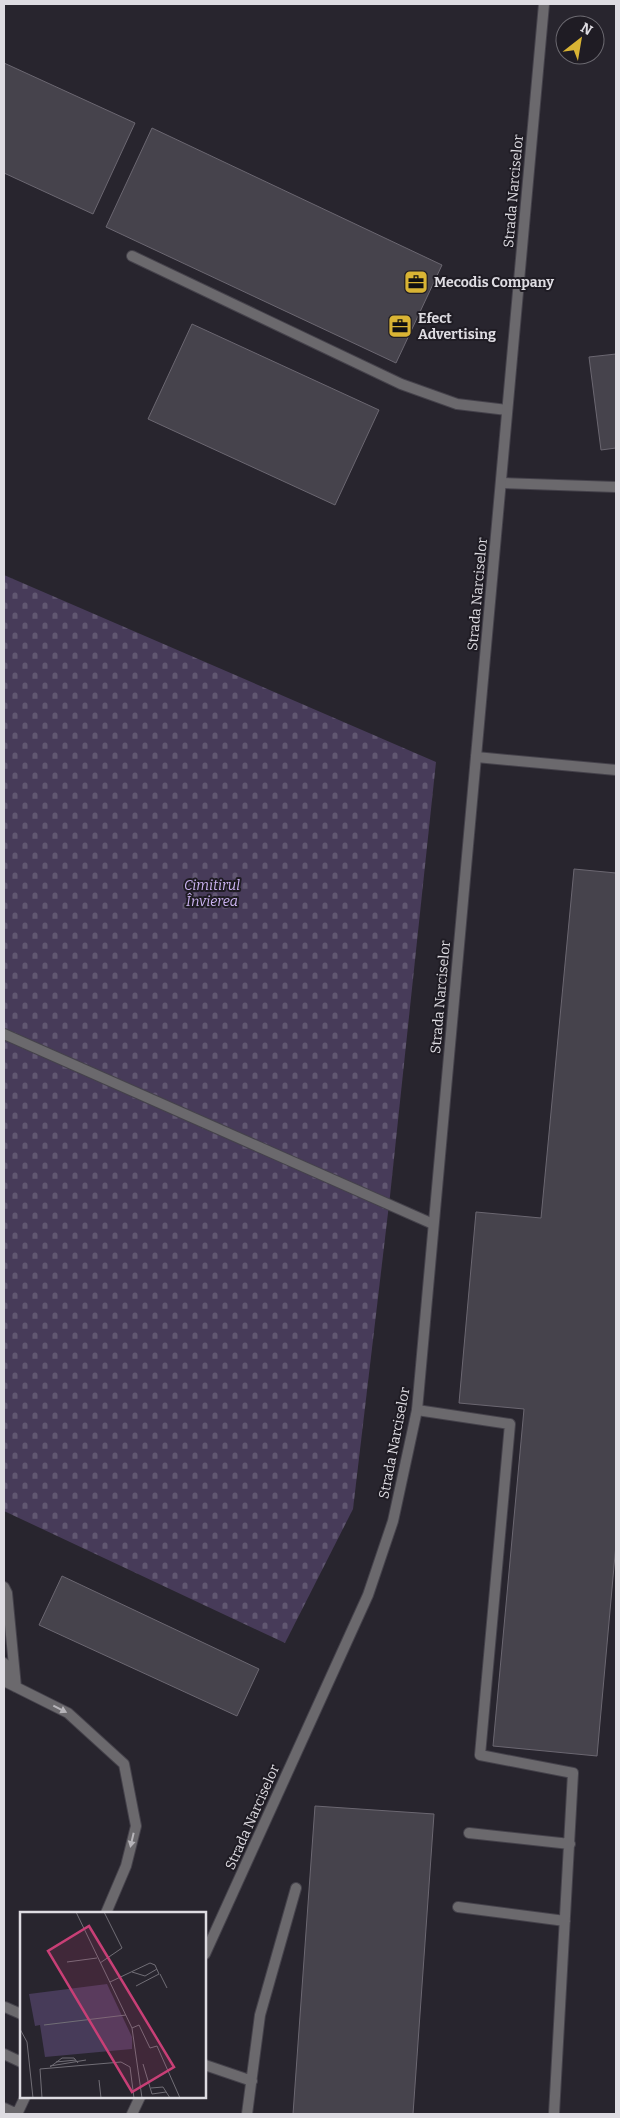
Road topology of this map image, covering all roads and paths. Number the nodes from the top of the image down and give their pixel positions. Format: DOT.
graph roads {
  1 [pos="544,4"];
  2 [pos="132,256"];
  3 [pos="507,410"];
  4 [pos="500,483"];
  5 [pos="616,487"];
  6 [pos="476,757"];
  7 [pos="616,770"];
  8 [pos="4,1034"];
  9 [pos="434,1224"];
  10 [pos="418,1410"];
  11 [pos="4,1587"];
  12 [pos="4,1663"];
  13 [pos="4,1681"];
  14 [pos="16,1687"];
  15 [pos="469,1833"];
  16 [pos="570,1844"];
  17 [pos="296,1888"];
  18 [pos="458,1908"];
  19 [pos="106,1912"];
  20 [pos="565,1921"];
  21 [pos="206,1952"];
  22 [pos="5,2007"];
  23 [pos="20,2014"];
  24 [pos="4,2054"];
  25 [pos="20,2062"];
  26 [pos="206,2065"];
  27 [pos="252,2080"];
  28 [pos="25,2098"];
  29 [pos="140,2098"];
  30 [pos="4,2108"];
  31 [pos="17,2114"];
  32 [pos="132,2114"];
  33 [pos="247,2114"];
  34 [pos="554,2114"];
  1 -- 3 [label="street, Strada Narciselor"];
  2 -- 3 [label="street"];
  3 -- 4 [label="street, Strada Narciselor"];
  4 -- 5 [label="street"];
  4 -- 6 [label="street, Strada Narciselor"];
  6 -- 7 [label="street"];
  6 -- 9 [label="street, Strada Narciselor"];
  8 -- 9 [label="street"];
  9 -- 10 [label="street, Strada Narciselor"];
  10 -- 16 [label="street"];
  10 -- 21 [label="street, Strada Narciselor"];
  11 -- 14 [label="street"];
  12 -- 14 [label="street"];
  13 -- 14 [label="street"];
  14 -- 19 [label="street, one-way"];
  15 -- 16 [label="street"];
  16 -- 20 [label="street"];
  17 -- 27 [label="street"];
  18 -- 20 [label="street"];
  20 -- 34 [label="street"];
  22 -- 23 [label="street"];
  24 -- 25 [label="street"];
  26 -- 27 [label="street"];
  27 -- 33 [label="street"];
  28 -- 31 [label="street"];
  29 -- 32 [label="street"];
  30 -- 31 [label="street"];
}
